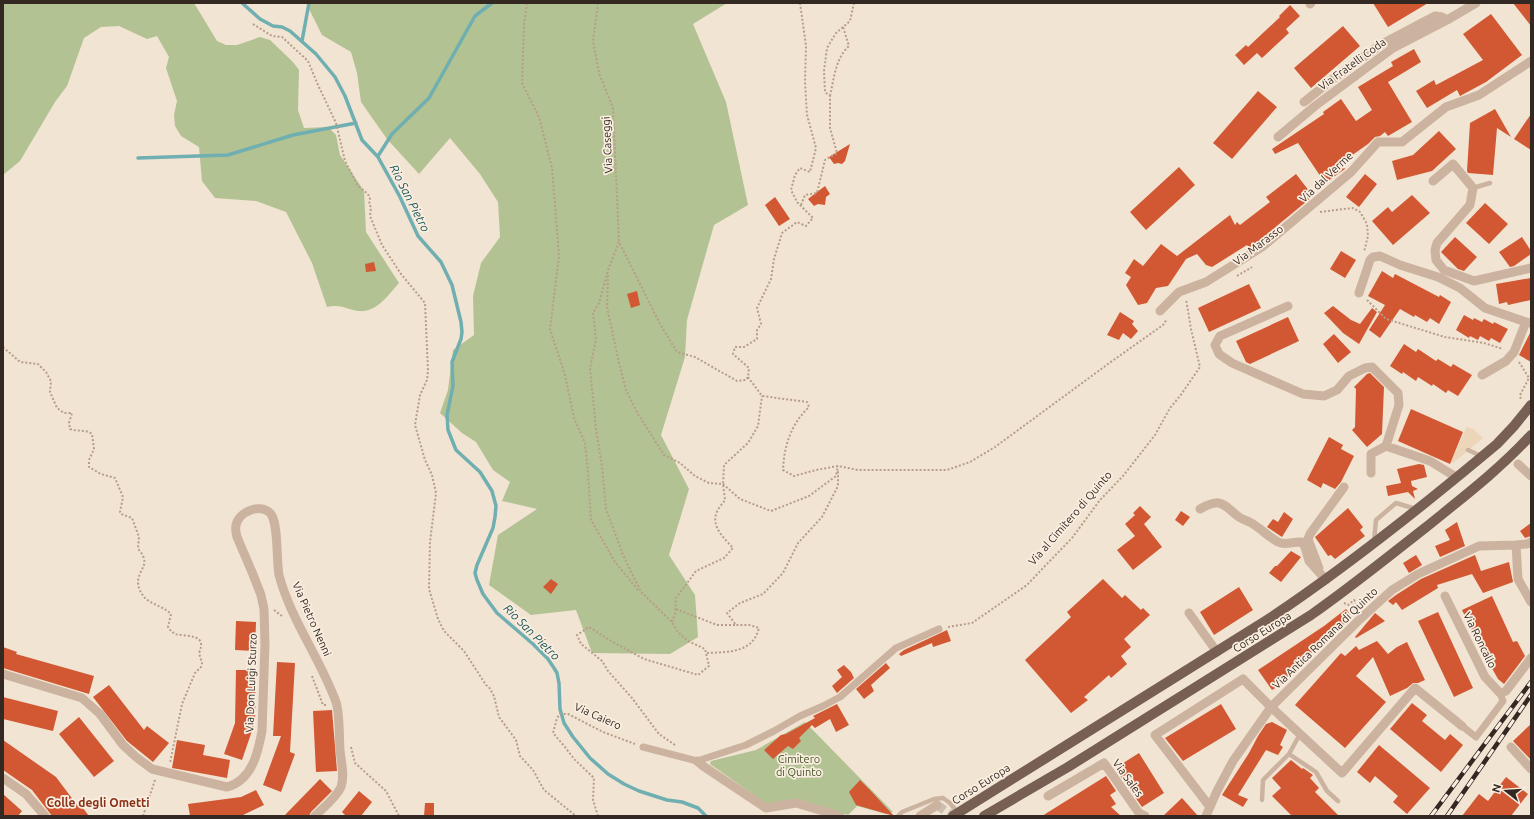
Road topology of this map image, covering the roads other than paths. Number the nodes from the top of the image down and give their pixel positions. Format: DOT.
graph roads {
  1 [pos="1476,3"];
  2 [pos="1447,20"];
  3 [pos="1531,61"];
  4 [pos="1304,102"];
  5 [pos="1278,137"];
  6 [pos="1433,181"];
  7 [pos="1490,183"];
  8 [pos="1473,188"];
  9 [pos="1531,268"];
  10 [pos="1359,293"];
  11 [pos="1288,306"];
  12 [pos="1160,312"];
  13 [pos="1529,322"];
  14 [pos="1482,375"];
  15 [pos="1531,405"];
  16 [pos="1531,435"];
  17 [pos="1386,446"];
  18 [pos="1468,450"];
  19 [pos="1481,456"];
  20 [pos="1518,464"];
  21 [pos="1371,473"];
  22 [pos="1531,476"];
  23 [pos="1456,477"];
  24 [pos="1344,487"];
  25 [pos="1200,509"];
  26 [pos="1416,509"];
  27 [pos="1374,542"];
  28 [pos="1531,542"];
  29 [pos="1516,545"];
  30 [pos="1323,576"];
  31 [pos="261,595"];
  32 [pos="1445,596"];
  33 [pos="1531,602"];
  34 [pos="1189,613"];
  35 [pos="939,629"];
  36 [pos="1217,652"];
  37 [pos="1531,658"];
  38 [pos="3,674"];
  39 [pos="1500,692"];
  40 [pos="1270,707"];
  41 [pos="1462,726"];
  42 [pos="1300,734"];
  43 [pos="643,747"];
  44 [pos="1511,747"];
  45 [pos="1289,754"];
  46 [pos="697,761"];
  47 [pos="1531,769"];
  48 [pos="3,778"];
  49 [pos="1048,796"];
  50 [pos="1262,800"];
  51 [pos="1338,801"];
  52 [pos="937,806"];
  53 [pos="1210,807"];
  54 [pos="955,814"];
  55 [pos="45,816"];
  56 [pos="315,816"];
  57 [pos="840,816"];
  58 [pos="898,816"];
  59 [pos="920,816"];
  60 [pos="984,816"];
  61 [pos="1145,816"];
  62 [pos="1206,816"];
  1 -- 2 [label="street, Via Fratelli Coda"];
  2 -- 4 [label="street, Via Fratelli Coda"];
  2 -- 5 [label="street, Via Fratelli Coda"];
  3 -- 12 [label="street, Via dal Verme"];
  6 -- 8 [label="street"];
  7 -- 8 [label="lane"];
  8 -- 9 [label="street"];
  10 -- 13 [label="street"];
  11 -- 17 [label="street"];
  13 -- 14 [label="street"];
  15 -- 19 [label="main road, Corso Europa"];
  16 -- 60 [label="main road, Corso Europa"];
  17 -- 21 [label="street"];
  17 -- 23 [label="street"];
  18 -- 19 [label="lane"];
  19 -- 23 [label="main road, Corso Europa"];
  20 -- 22 [label="street"];
  23 -- 26 [label="main road, Corso Europa"];
  24 -- 30 [label="street"];
  25 -- 30 [label="street"];
  26 -- 27 [label="main road, Corso Europa"];
  26 -- 27 [label="lane"];
  27 -- 30 [label="main road, Corso Europa"];
  28 -- 29 [label="street, Via Antica Romana di Quinto"];
  29 -- 33 [label="street"];
  29 -- 40 [label="street, Via Antica Romana di Quinto"];
  30 -- 36 [label="main road, Corso Europa"];
  31 -- 38 [label="street, Via Don Luigi Sturzo"];
  31 -- 56 [label="street, Via Pietro Nenni"];
  32 -- 39 [label="street, Via Roncallo"];
  34 -- 36 [label="street"];
  35 -- 46 [label="street"];
  36 -- 54 [label="main road, Corso Europa"];
  37 -- 39 [label="street"];
  39 -- 41 [label="street"];
  40 -- 42 [label="street"];
  40 -- 53 [label="street, Via Antica Romana di Quinto"];
  40 -- 53 [label="street"];
  41 -- 42 [label="street"];
  42 -- 45 [label="lane"];
  43 -- 46 [label="street"];
  44 -- 47 [label="street"];
  45 -- 50 [label="lane"];
  45 -- 51 [label="lane"];
  46 -- 57 [label="street"];
  48 -- 55 [label="street"];
  49 -- 61 [label="street, Via Sales"];
  52 -- 59 [label="street"];
  53 -- 62 [label="street, Via Antica Romana di Quinto"];
  54 -- 58 [label="lane"];
}
